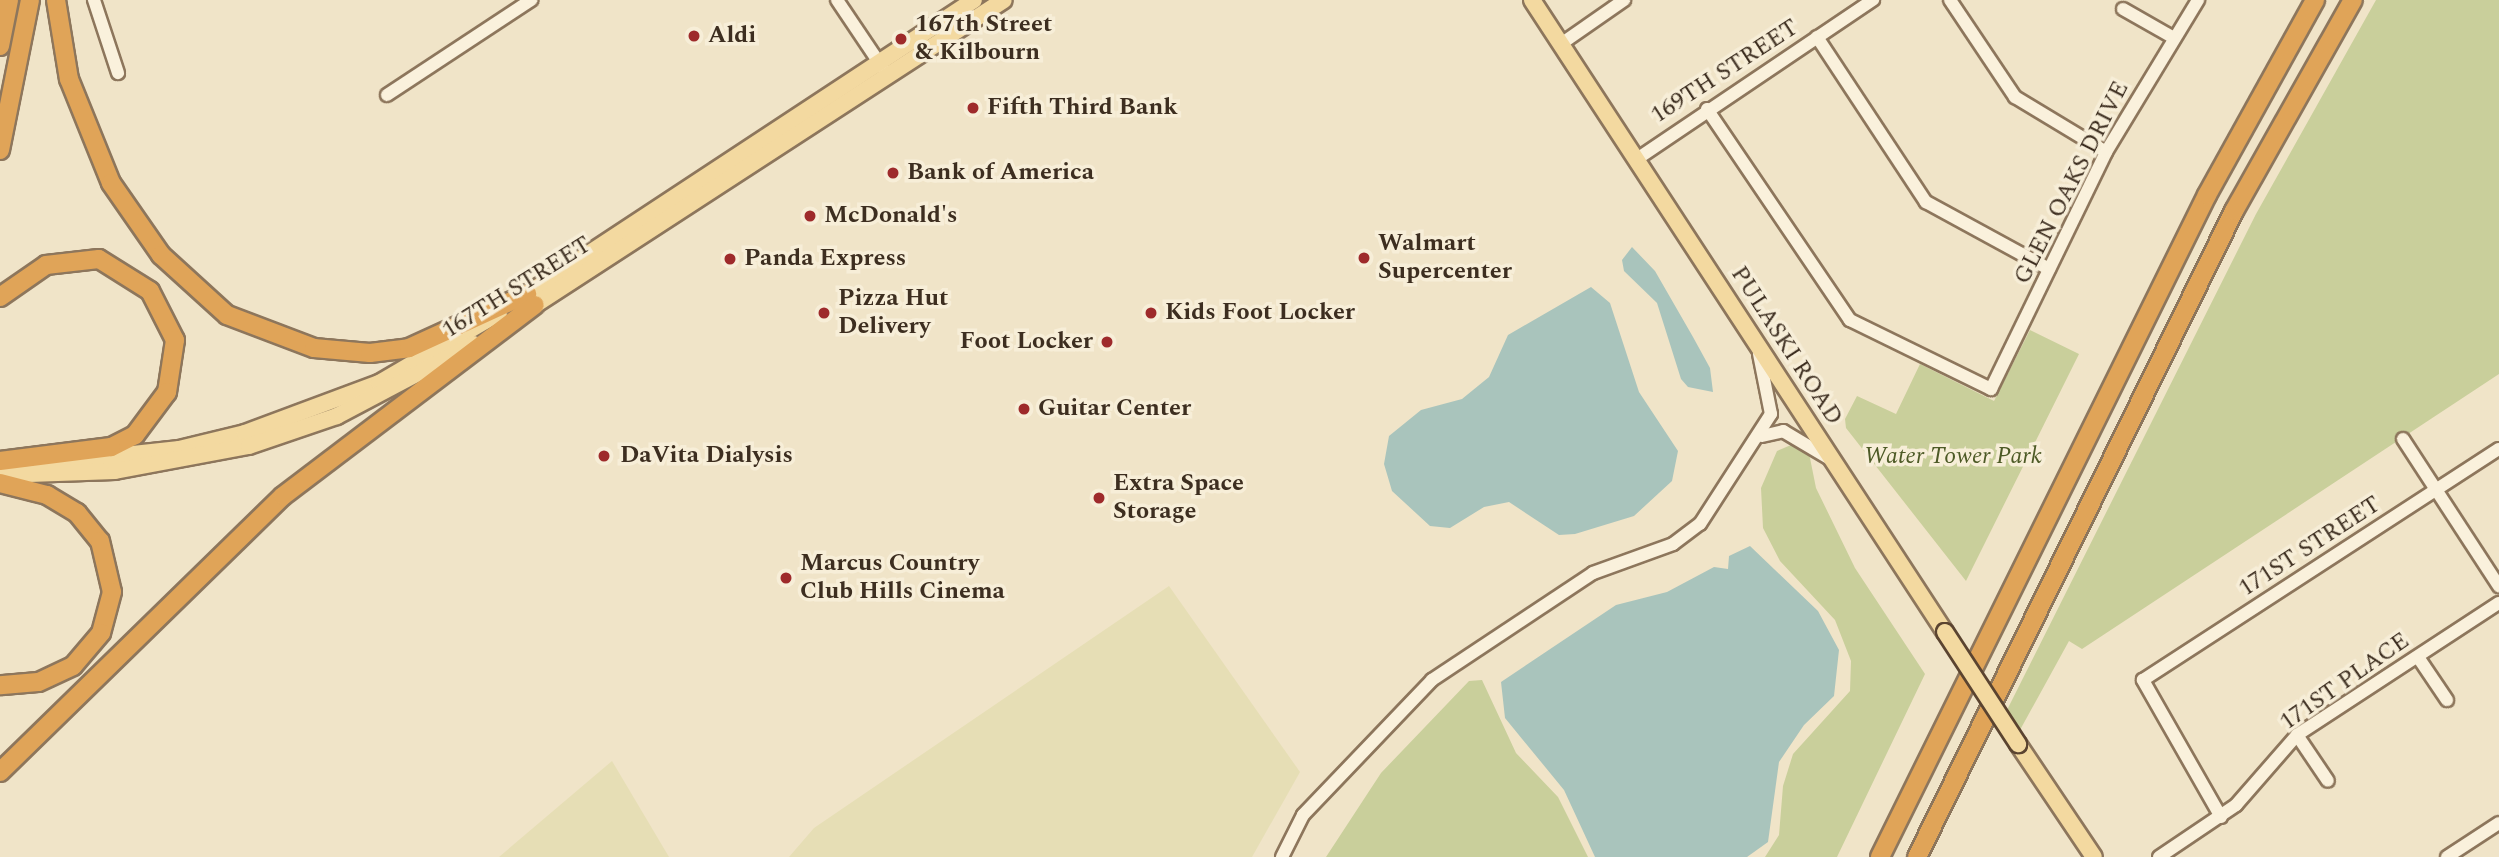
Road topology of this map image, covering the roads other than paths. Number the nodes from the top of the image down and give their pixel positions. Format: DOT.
graph roads {
  1 [pos="9,0"];
  2 [pos="30,0"];
  3 [pos="55,0"];
  4 [pos="94,0"];
  5 [pos="531,0"];
  6 [pos="837,0"];
  7 [pos="974,0"];
  8 [pos="1004,0"];
  9 [pos="1532,0"];
  10 [pos="1624,0"];
  11 [pos="1873,0"];
  12 [pos="1950,0"];
  13 [pos="2198,0"];
  14 [pos="2315,0"];
  15 [pos="2353,0"];
  16 [pos="2123,9"];
  17 [pos="1817,37"];
  18 [pos="2174,38"];
  19 [pos="1562,44"];
  20 [pos="0,46"];
  21 [pos="878,62"];
  22 [pos="118,74"];
  23 [pos="888,76"];
  24 [pos="387,95"];
  25 [pos="1707,109"];
  26 [pos="0,150"];
  27 [pos="2106,152"];
  28 [pos="1637,159"];
  29 [pos="2049,269"];
  30 [pos="0,297"];
  31 [pos="531,300"];
  32 [pos="1754,337"];
  33 [pos="1762,436"];
  34 [pos="2403,439"];
  35 [pos="2499,449"];
  36 [pos="1833,461"];
  37 [pos="0,462"];
  38 [pos="0,475"];
  39 [pos="0,483"];
  40 [pos="2436,490"];
  41 [pos="2499,586"];
  42 [pos="2499,603"];
  43 [pos="2417,657"];
  44 [pos="0,684"];
  45 [pos="2447,700"];
  46 [pos="2297,735"];
  47 [pos="0,772"];
  48 [pos="2328,781"];
  49 [pos="2221,817"];
  50 [pos="2499,823"];
  51 [pos="1282,857"];
  52 [pos="1880,857"];
  53 [pos="1917,857"];
  54 [pos="2094,857"];
  55 [pos="2159,857"];
  56 [pos="2447,857"];
  1 -- 20 [label="highway"];
  2 -- 26 [label="highway"];
  3 -- 31 [label="highway"];
  4 -- 22 [label="street"];
  5 -- 24 [label="street"];
  6 -- 21 [label="street"];
  7 -- 21 [label="main road, 167TH STREET"];
  8 -- 23 [label="main road, 167TH STREET"];
  9 -- 19 [label="main road, PULASKI ROAD"];
  10 -- 19 [label="street"];
  11 -- 17 [label="street, 169TH STREET"];
  12 -- 27 [label="street"];
  13 -- 18 [label="street, GLEN OAKS DRIVE"];
  14 -- 52 [label="highway"];
  15 -- 53 [label="highway"];
  16 -- 18 [label="street"];
  17 -- 25 [label="street, 169TH STREET"];
  17 -- 29 [label="street"];
  18 -- 27 [label="street, GLEN OAKS DRIVE"];
  19 -- 28 [label="main road, PULASKI ROAD"];
  21 -- 23 [label="street"];
  21 -- 31 [label="main road, 167TH STREET"];
  23 -- 31 [label="main road, 167TH STREET"];
  25 -- 28 [label="street, 169TH STREET"];
  25 -- 29 [label="street, GLEN OAKS DRIVE"];
  27 -- 29 [label="street, GLEN OAKS DRIVE"];
  28 -- 32 [label="main road, PULASKI ROAD"];
  30 -- 37 [label="highway"];
  31 -- 37 [label="main road, 167TH STREET"];
  31 -- 38 [label="main road, 167TH STREET"];
  31 -- 47 [label="highway"];
  32 -- 33 [label="street"];
  32 -- 36 [label="main road, PULASKI ROAD"];
  33 -- 36 [label="street"];
  33 -- 51 [label="street"];
  34 -- 40 [label="street"];
  35 -- 40 [label="street, 171ST STREET"];
  36 -- 54 [label="main road, PULASKI ROAD, bridge"];
  39 -- 44 [label="highway"];
  40 -- 41 [label="street"];
  40 -- 49 [label="street, 171ST STREET"];
  42 -- 43 [label="street, 171ST PLACE"];
  43 -- 45 [label="street"];
  43 -- 46 [label="street, 171ST PLACE"];
  46 -- 48 [label="street"];
  46 -- 49 [label="street, 171ST PLACE"];
  49 -- 55 [label="street, 171ST PLACE"];
  50 -- 56 [label="street"];
}
